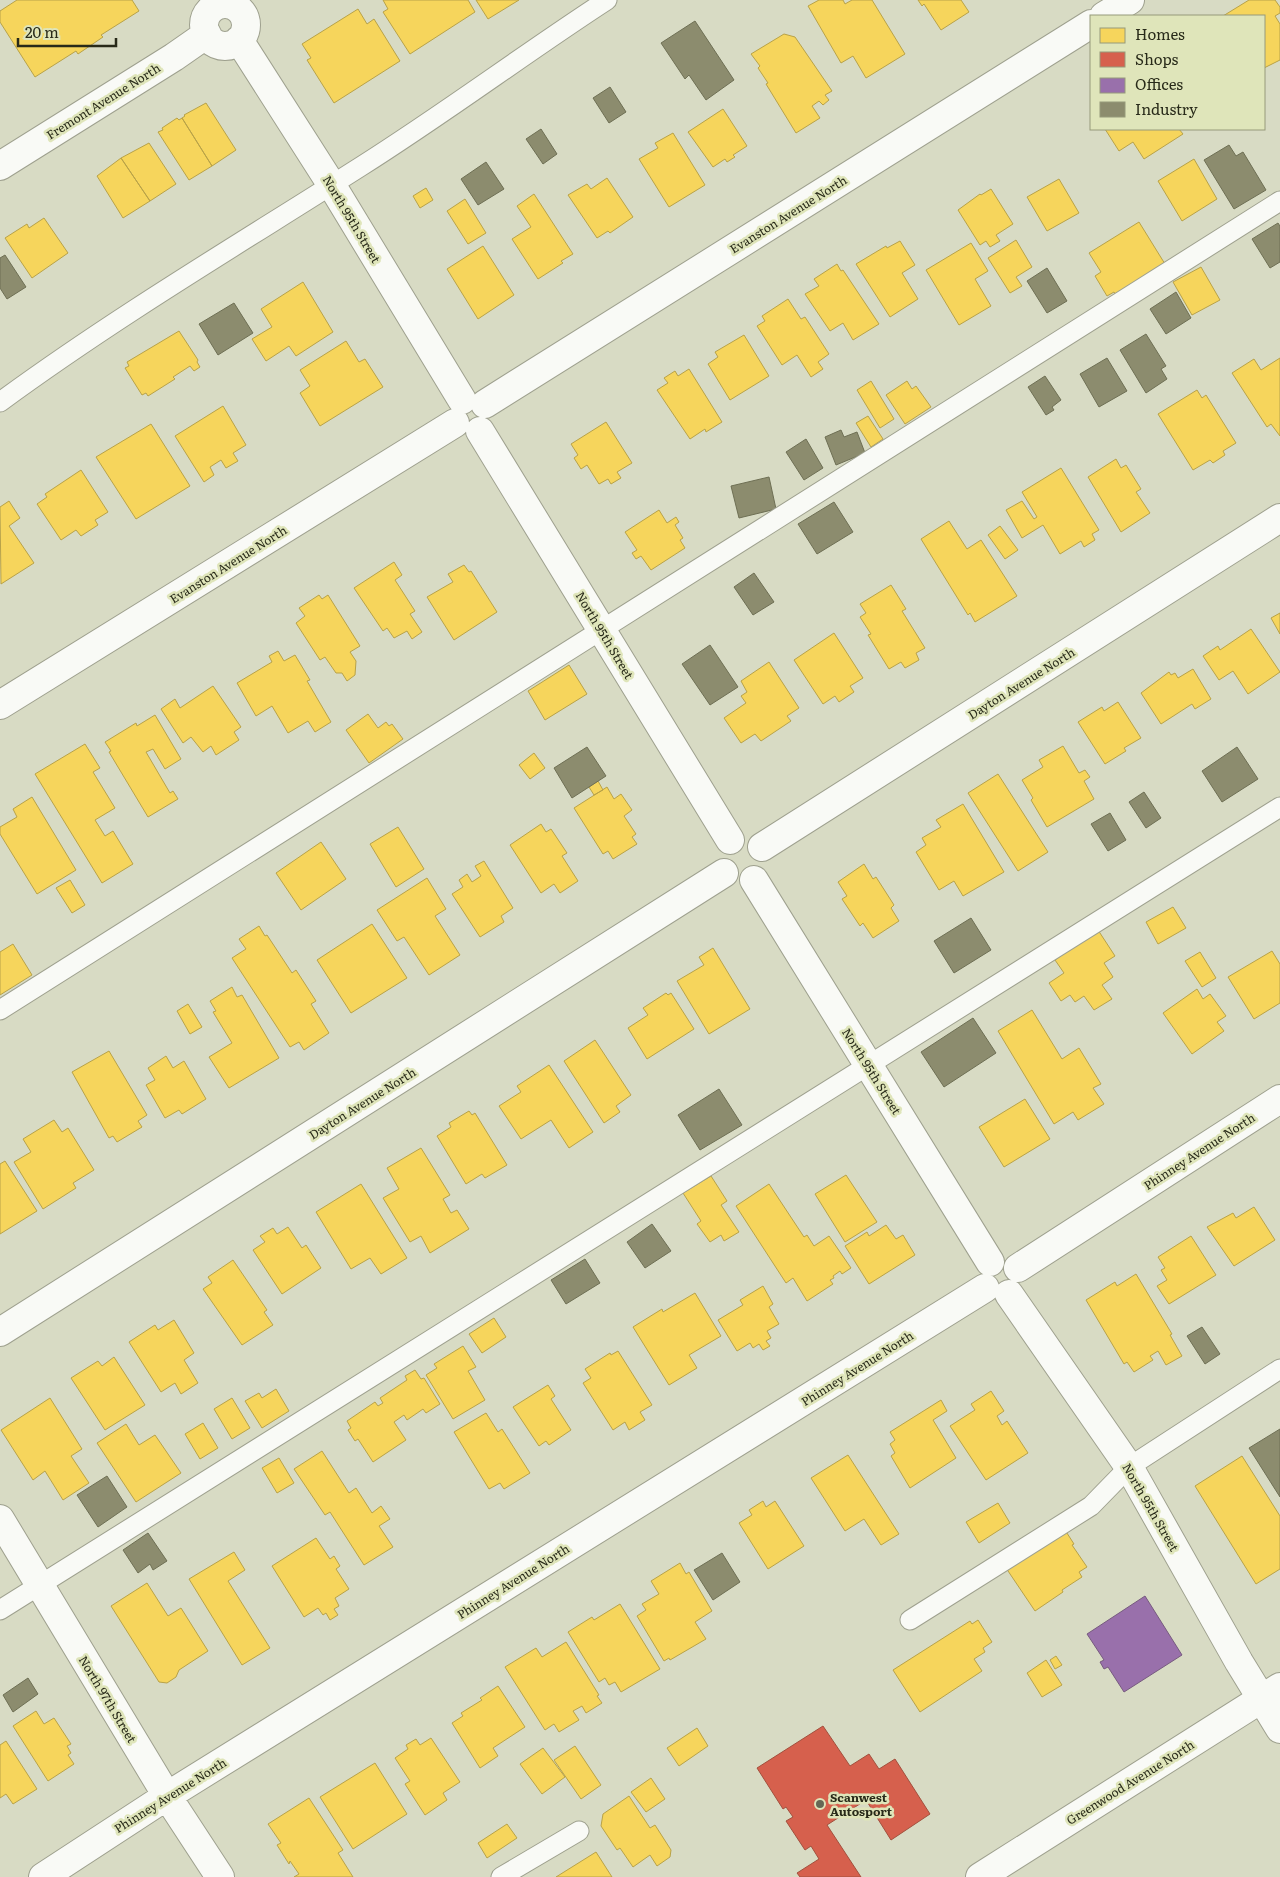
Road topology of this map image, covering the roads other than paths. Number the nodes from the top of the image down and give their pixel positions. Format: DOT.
graph roads {
  1 [pos="607,0"];
  2 [pos="1130,0"];
  3 [pos="233,5"];
  4 [pos="1106,15"];
  5 [pos="1090,25"];
  6 [pos="206,34"];
  7 [pos="239,40"];
  8 [pos="0,166"];
  9 [pos="332,184"];
  10 [pos="1280,201"];
  11 [pos="0,402"];
  12 [pos="471,414"];
  13 [pos="1280,518"];
  14 [pos="602,631"];
  15 [pos="0,706"];
  16 [pos="1280,807"];
  17 [pos="730,840"];
  18 [pos="762,847"];
  19 [pos="724,873"];
  20 [pos="754,880"];
  21 [pos="0,1010"];
  22 [pos="868,1064"];
  23 [pos="1280,1099"];
  24 [pos="990,1262"];
  25 [pos="1018,1268"];
  26 [pos="997,1291"];
  27 [pos="0,1332"];
  28 [pos="1280,1369"];
  29 [pos="1129,1467"];
  30 [pos="0,1519"];
  31 [pos="40,1585"];
  32 [pos="0,1610"];
  33 [pos="910,1620"];
  34 [pos="1271,1693"];
  35 [pos="1280,1729"];
  36 [pos="167,1796"];
  37 [pos="579,1831"];
  38 [pos="43,1877"];
  39 [pos="220,1877"];
  40 [pos="501,1877"];
  41 [pos="980,1877"];
  1 -- 9 [label="lane"];
  2 -- 4 [label="street"];
  3 -- 6 [label="street"];
  3 -- 7 [label="street"];
  5 -- 12 [label="street, Evanston Avenue North"];
  6 -- 7 [label="street"];
  6 -- 8 [label="street, Fremont Avenue North"];
  7 -- 9 [label="street, North 95th Street"];
  9 -- 11 [label="lane"];
  9 -- 12 [label="street, North 95th Street"];
  10 -- 14 [label="lane"];
  12 -- 14 [label="street, North 95th Street"];
  12 -- 15 [label="street, Evanston Avenue North"];
  13 -- 18 [label="street, Dayton Avenue North"];
  14 -- 17 [label="street, North 95th Street"];
  14 -- 21 [label="lane"];
  16 -- 22 [label="lane"];
  17 -- 18 [label="street"];
  17 -- 19 [label="street"];
  18 -- 20 [label="street"];
  19 -- 20 [label="street"];
  19 -- 27 [label="street, Dayton Avenue North"];
  20 -- 22 [label="street, North 95th Street"];
  22 -- 24 [label="street, North 95th Street"];
  22 -- 31 [label="lane"];
  23 -- 25 [label="street, Phinney Avenue North"];
  24 -- 25 [label="street"];
  24 -- 26 [label="street"];
  25 -- 26 [label="street"];
  26 -- 29 [label="street, North 95th Street"];
  26 -- 36 [label="street, Phinney Avenue North"];
  28 -- 29 [label="lane"];
  29 -- 33 [label="lane"];
  29 -- 34 [label="street, North 95th Street"];
  30 -- 31 [label="street, North 97th Street"];
  31 -- 32 [label="lane"];
  31 -- 36 [label="street, North 97th Street"];
  34 -- 35 [label="street, North 95th Street"];
  34 -- 41 [label="street, Greenwood Avenue North"];
  36 -- 38 [label="street, Phinney Avenue North"];
  36 -- 39 [label="street, North 97th Street"];
  37 -- 40 [label="lane"];
}
